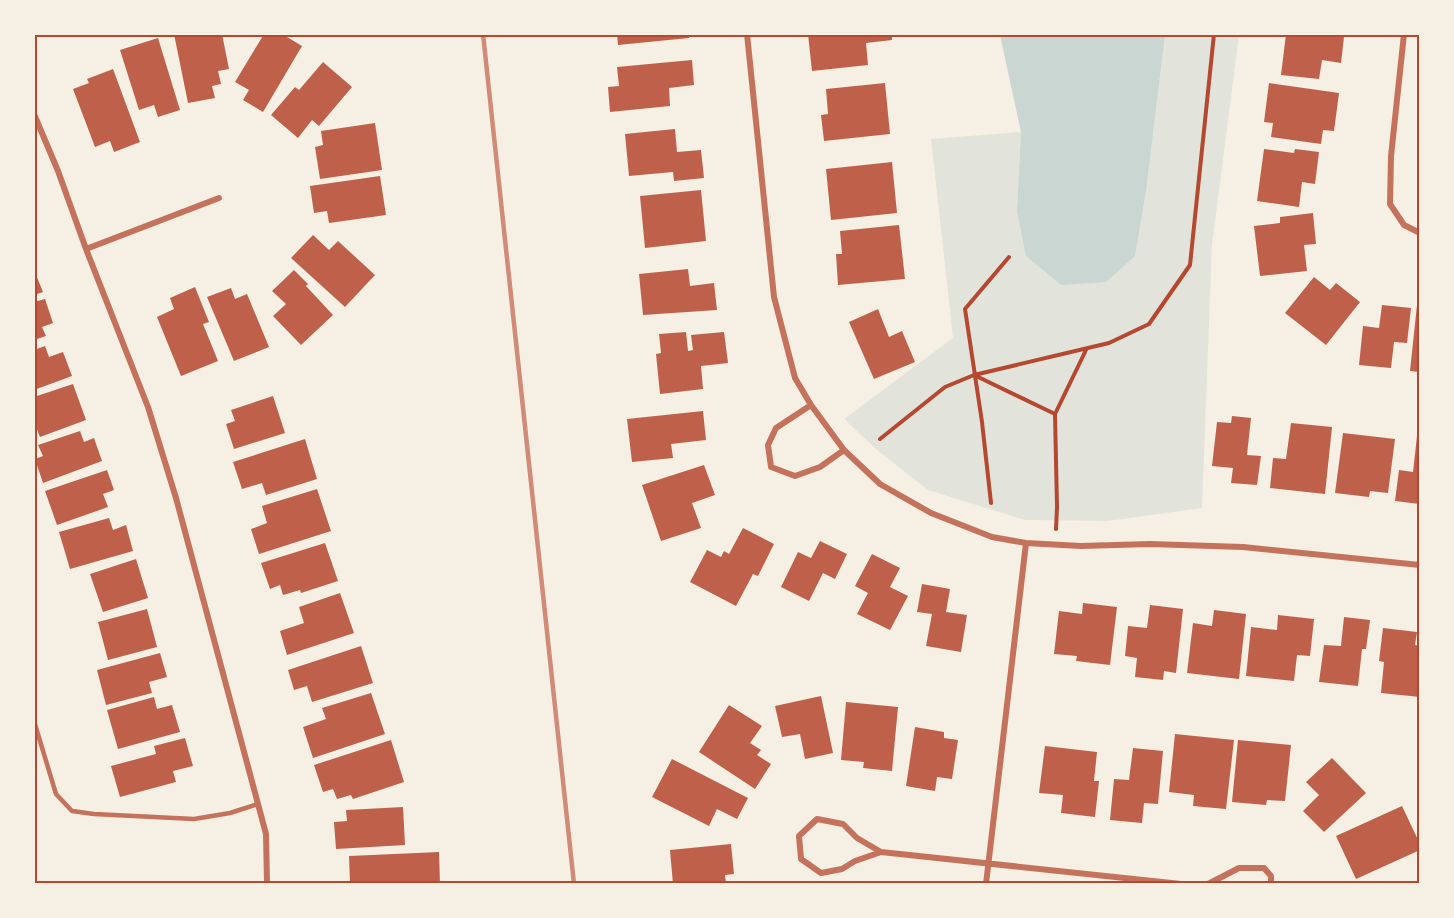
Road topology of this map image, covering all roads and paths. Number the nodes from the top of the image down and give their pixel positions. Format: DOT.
graph roads {
  1 [pos="747,34"];
  2 [pos="1214,34"];
  3 [pos="1404,34"];
  4 [pos="34,114"];
  5 [pos="219,198"];
  6 [pos="1419,233"];
  7 [pos="86,249"];
  8 [pos="1009,257"];
  9 [pos="1086,349"];
  10 [pos="974,375"];
  11 [pos="811,405"];
  12 [pos="1055,414"];
  13 [pos="880,439"];
  14 [pos="844,450"];
  15 [pos="992,503"];
  16 [pos="1026,543"];
  17 [pos="1056,544"];
  18 [pos="1419,565"];
  19 [pos="34,721"];
  20 [pos="258,804"];
  21 [pos="881,852"];
  22 [pos="988,862"];
  23 [pos="267,884"];
  24 [pos="986,884"];
  25 [pos="1181,884"];
  26 [pos="1208,884"];
  27 [pos="1271,884"];
  1 -- 11 [label="street"];
  2 -- 9 [label="path"];
  3 -- 6 [label="street"];
  4 -- 7 [label="street"];
  5 -- 7 [label="street"];
  7 -- 20 [label="street"];
  8 -- 10 [label="path"];
  9 -- 10 [label="path"];
  9 -- 12 [label="path"];
  10 -- 12 [label="path"];
  10 -- 13 [label="path"];
  10 -- 15 [label="path"];
  11 -- 14 [label="street"];
  11 -- 14 [label="street"];
  12 -- 17 [label="path"];
  14 -- 16 [label="street"];
  16 -- 17 [label="street"];
  16 -- 22 [label="street"];
  17 -- 18 [label="street"];
  19 -- 20 [label="lane"];
  20 -- 23 [label="street"];
  21 -- 21 [label="street"];
  21 -- 22 [label="street"];
  22 -- 24 [label="street"];
  22 -- 25 [label="street"];
  26 -- 27 [label="street"];
}
